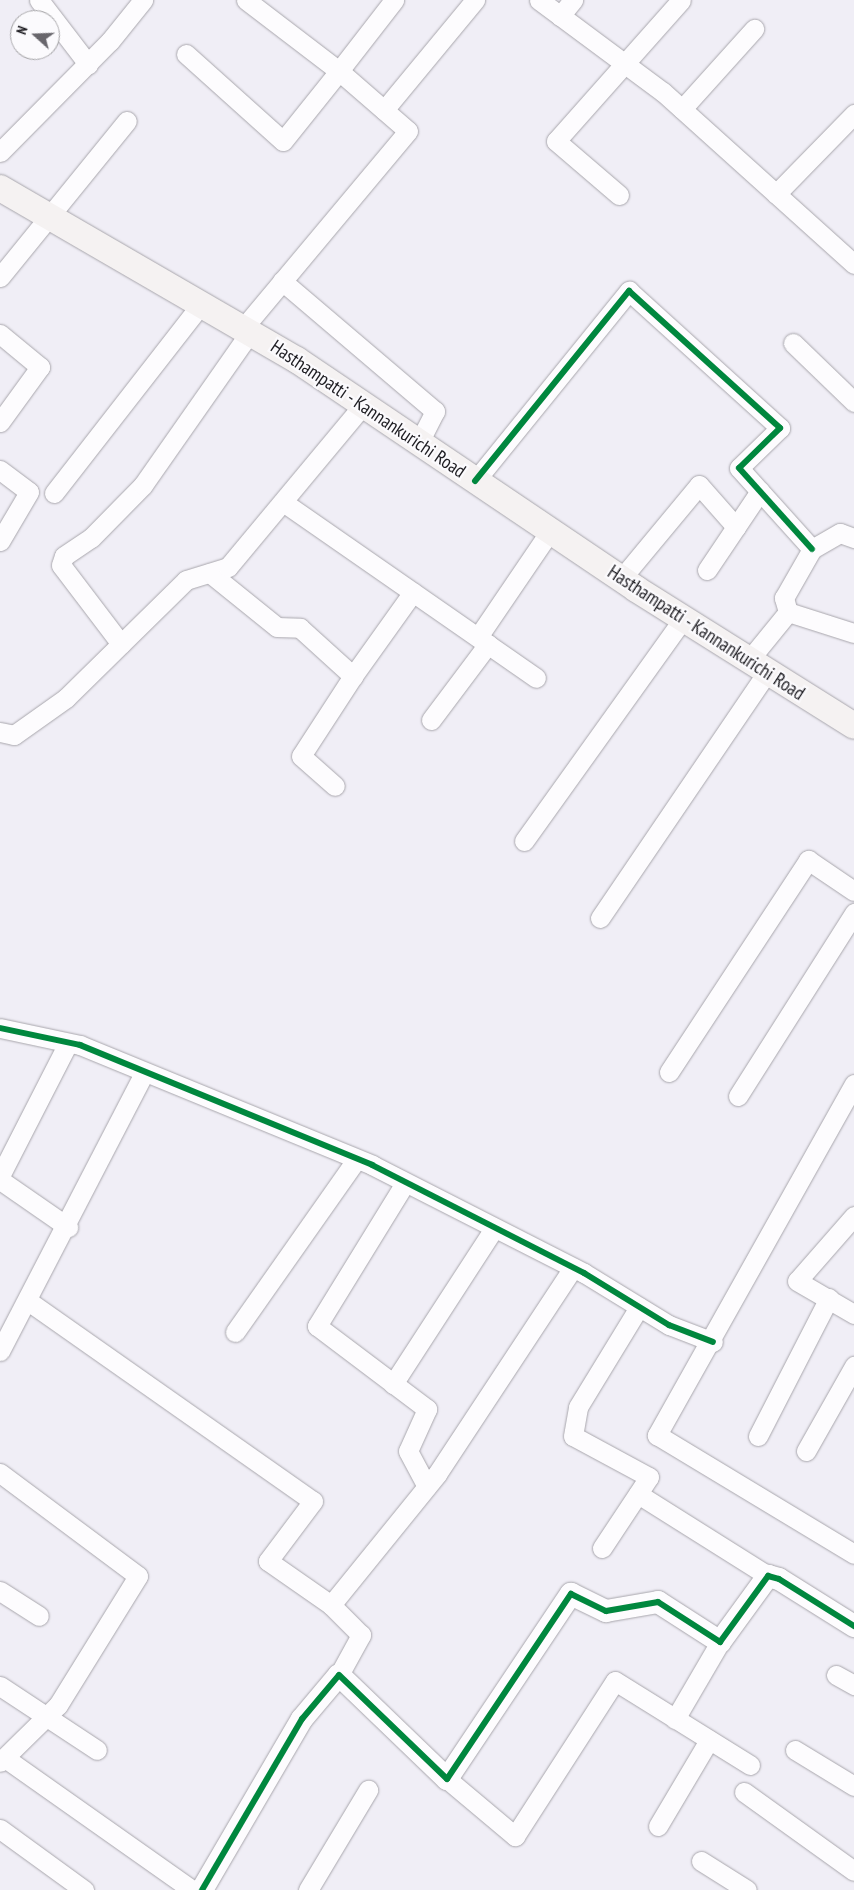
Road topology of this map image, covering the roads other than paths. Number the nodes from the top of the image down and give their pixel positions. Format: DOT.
graph roads {
  1 [pos="39,0"];
  2 [pos="143,0"];
  3 [pos="246,0"];
  4 [pos="394,0"];
  5 [pos="475,0"];
  6 [pos="539,0"];
  7 [pos="573,0"];
  8 [pos="681,0"];
  9 [pos="560,16"];
  10 [pos="754,29"];
  11 [pos="186,54"];
  12 [pos="88,64"];
  13 [pos="625,64"];
  14 [pos="339,71"];
  15 [pos="682,109"];
  16 [pos="384,110"];
  17 [pos="854,114"];
  18 [pos="127,121"];
  19 [pos="0,152"];
  20 [pos="0,188"];
  21 [pos="776,194"];
  22 [pos="619,195"];
  23 [pos="50,216"];
  24 [pos="854,264"];
  25 [pos="0,277"];
  26 [pos="282,280"];
  27 [pos="202,303"];
  28 [pos="246,330"];
  29 [pos="0,334"];
  30 [pos="793,343"];
  31 [pos="854,402"];
  32 [pos="363,405"];
  33 [pos="0,422"];
  34 [pos="419,442"];
  35 [pos="0,470"];
  36 [pos="476,481"];
  37 [pos="760,491"];
  38 [pos="54,493"];
  39 [pos="283,502"];
  40 [pos="736,527"];
  41 [pos="550,531"];
  42 [pos="854,538"];
  43 [pos="0,541"];
  44 [pos="812,549"];
  45 [pos="707,570"];
  46 [pos="210,573"];
  47 [pos="621,579"];
  48 [pos="413,592"];
  49 [pos="788,612"];
  50 [pos="683,618"];
  51 [pos="854,633"];
  52 [pos="483,640"];
  53 [pos="121,644"];
  54 [pos="758,666"];
  55 [pos="353,676"];
  56 [pos="536,678"];
  57 [pos="431,720"];
  58 [pos="854,726"];
  59 [pos="0,732"];
  60 [pos="335,786"];
  61 [pos="524,841"];
  62 [pos="854,891"];
  63 [pos="854,914"];
  64 [pos="600,918"];
  65 [pos="0,1028"];
  66 [pos="68,1043"];
  67 [pos="669,1072"];
  68 [pos="144,1073"];
  69 [pos="854,1084"];
  70 [pos="738,1096"];
  71 [pos="356,1160"];
  72 [pos="0,1176"];
  73 [pos="0,1180"];
  74 [pos="405,1183"];
  75 [pos="854,1216"];
  76 [pos="68,1227"];
  77 [pos="493,1230"];
  78 [pos="573,1268"];
  79 [pos="829,1298"];
  80 [pos="28,1301"];
  81 [pos="639,1307"];
  82 [pos="854,1314"];
  83 [pos="235,1332"];
  84 [pos="713,1342"];
  85 [pos="0,1352"];
  86 [pos="854,1366"];
  87 [pos="393,1384"];
  88 [pos="758,1436"];
  89 [pos="806,1451"];
  90 [pos="0,1473"];
  91 [pos="427,1486"];
  92 [pos="638,1494"];
  93 [pos="602,1548"];
  94 [pos="854,1554"];
  95 [pos="768,1576"];
  96 [pos="0,1591"];
  97 [pos="331,1605"];
  98 [pos="39,1616"];
  99 [pos="854,1626"];
  100 [pos="720,1642"];
  101 [pos="339,1675"];
  102 [pos="836,1675"];
  103 [pos="854,1685"];
  104 [pos="0,1686"];
  105 [pos="47,1716"];
  106 [pos="675,1719"];
  107 [pos="709,1740"];
  108 [pos="97,1750"];
  109 [pos="796,1750"];
  110 [pos="2,1760"];
  111 [pos="750,1765"];
  112 [pos="447,1779"];
  113 [pos="854,1786"];
  114 [pos="368,1790"];
  115 [pos="744,1792"];
  116 [pos="658,1826"];
  117 [pos="0,1829"];
  118 [pos="701,1861"];
  119 [pos="854,1871"];
  120 [pos="84,1890"];
  121 [pos="192,1890"];
  122 [pos="202,1890"];
  123 [pos="308,1890"];
  124 [pos="747,1890"];
  1 -- 12 [label="street"];
  2 -- 12 [label="street"];
  3 -- 14 [label="street"];
  4 -- 14 [label="street"];
  5 -- 16 [label="street"];
  6 -- 9 [label="street"];
  7 -- 9 [label="street"];
  8 -- 13 [label="street"];
  9 -- 13 [label="street"];
  10 -- 15 [label="street"];
  11 -- 14 [label="street"];
  12 -- 19 [label="street"];
  13 -- 15 [label="street"];
  13 -- 22 [label="street"];
  14 -- 16 [label="street"];
  15 -- 21 [label="street"];
  16 -- 26 [label="street"];
  17 -- 21 [label="street"];
  18 -- 23 [label="street"];
  20 -- 23 [label="main road, Hasthampatti - Kannankurichi Road"];
  21 -- 24 [label="street"];
  23 -- 25 [label="street"];
  23 -- 27 [label="main road, Hasthampatti - Kannankurichi Road"];
  26 -- 28 [label="street"];
  26 -- 34 [label="street"];
  27 -- 28 [label="main road, Hasthampatti - Kannankurichi Road"];
  27 -- 38 [label="street"];
  28 -- 32 [label="main road, Hasthampatti - Kannankurichi Road"];
  28 -- 53 [label="street"];
  29 -- 33 [label="street"];
  30 -- 31 [label="street"];
  32 -- 34 [label="main road, Hasthampatti - Kannankurichi Road"];
  32 -- 39 [label="street"];
  34 -- 36 [label="main road, Hasthampatti - Kannankurichi Road"];
  35 -- 43 [label="street"];
  36 -- 37 [label="street"];
  36 -- 41 [label="main road, Hasthampatti - Kannankurichi Road"];
  37 -- 40 [label="street"];
  37 -- 44 [label="street"];
  39 -- 46 [label="street"];
  39 -- 48 [label="street"];
  40 -- 45 [label="street"];
  40 -- 47 [label="street"];
  41 -- 47 [label="main road, Hasthampatti - Kannankurichi Road"];
  41 -- 52 [label="street"];
  42 -- 44 [label="street"];
  44 -- 49 [label="street"];
  46 -- 53 [label="street"];
  46 -- 55 [label="street"];
  47 -- 50 [label="main road, Hasthampatti - Kannankurichi Road"];
  48 -- 52 [label="street"];
  48 -- 55 [label="street"];
  49 -- 51 [label="street"];
  49 -- 54 [label="street"];
  50 -- 54 [label="main road, Hasthampatti - Kannankurichi Road"];
  50 -- 61 [label="street"];
  52 -- 56 [label="street"];
  52 -- 57 [label="street"];
  53 -- 59 [label="street"];
  54 -- 58 [label="main road, Hasthampatti - Kannankurichi Road"];
  54 -- 64 [label="street"];
  55 -- 60 [label="street"];
  62 -- 67 [label="street"];
  63 -- 70 [label="street"];
  65 -- 66 [label="street"];
  66 -- 68 [label="street"];
  66 -- 72 [label="street"];
  68 -- 71 [label="street"];
  68 -- 76 [label="street"];
  69 -- 84 [label="street"];
  71 -- 74 [label="street"];
  71 -- 83 [label="street"];
  73 -- 76 [label="street"];
  74 -- 77 [label="street"];
  74 -- 87 [label="street"];
  75 -- 79 [label="street"];
  76 -- 80 [label="street"];
  77 -- 78 [label="street"];
  77 -- 87 [label="street"];
  78 -- 81 [label="street"];
  78 -- 91 [label="street"];
  79 -- 82 [label="street"];
  79 -- 88 [label="street"];
  80 -- 85 [label="street"];
  80 -- 97 [label="street"];
  81 -- 84 [label="street"];
  81 -- 92 [label="street"];
  84 -- 94 [label="street"];
  86 -- 89 [label="street"];
  87 -- 91 [label="street"];
  90 -- 105 [label="street"];
  91 -- 97 [label="street"];
  92 -- 93 [label="street"];
  92 -- 95 [label="street"];
  95 -- 99 [label="street"];
  95 -- 100 [label="street"];
  96 -- 98 [label="street"];
  97 -- 101 [label="street"];
  100 -- 106 [label="street"];
  100 -- 112 [label="street"];
  101 -- 112 [label="street"];
  101 -- 122 [label="street"];
  102 -- 103 [label="street"];
  104 -- 105 [label="street"];
  105 -- 108 [label="street"];
  105 -- 110 [label="street"];
  106 -- 107 [label="street"];
  106 -- 112 [label="street"];
  107 -- 111 [label="street"];
  107 -- 116 [label="street"];
  109 -- 113 [label="street"];
  110 -- 121 [label="street"];
  114 -- 123 [label="street"];
  115 -- 119 [label="street"];
  117 -- 120 [label="street"];
  118 -- 124 [label="street"];
}
